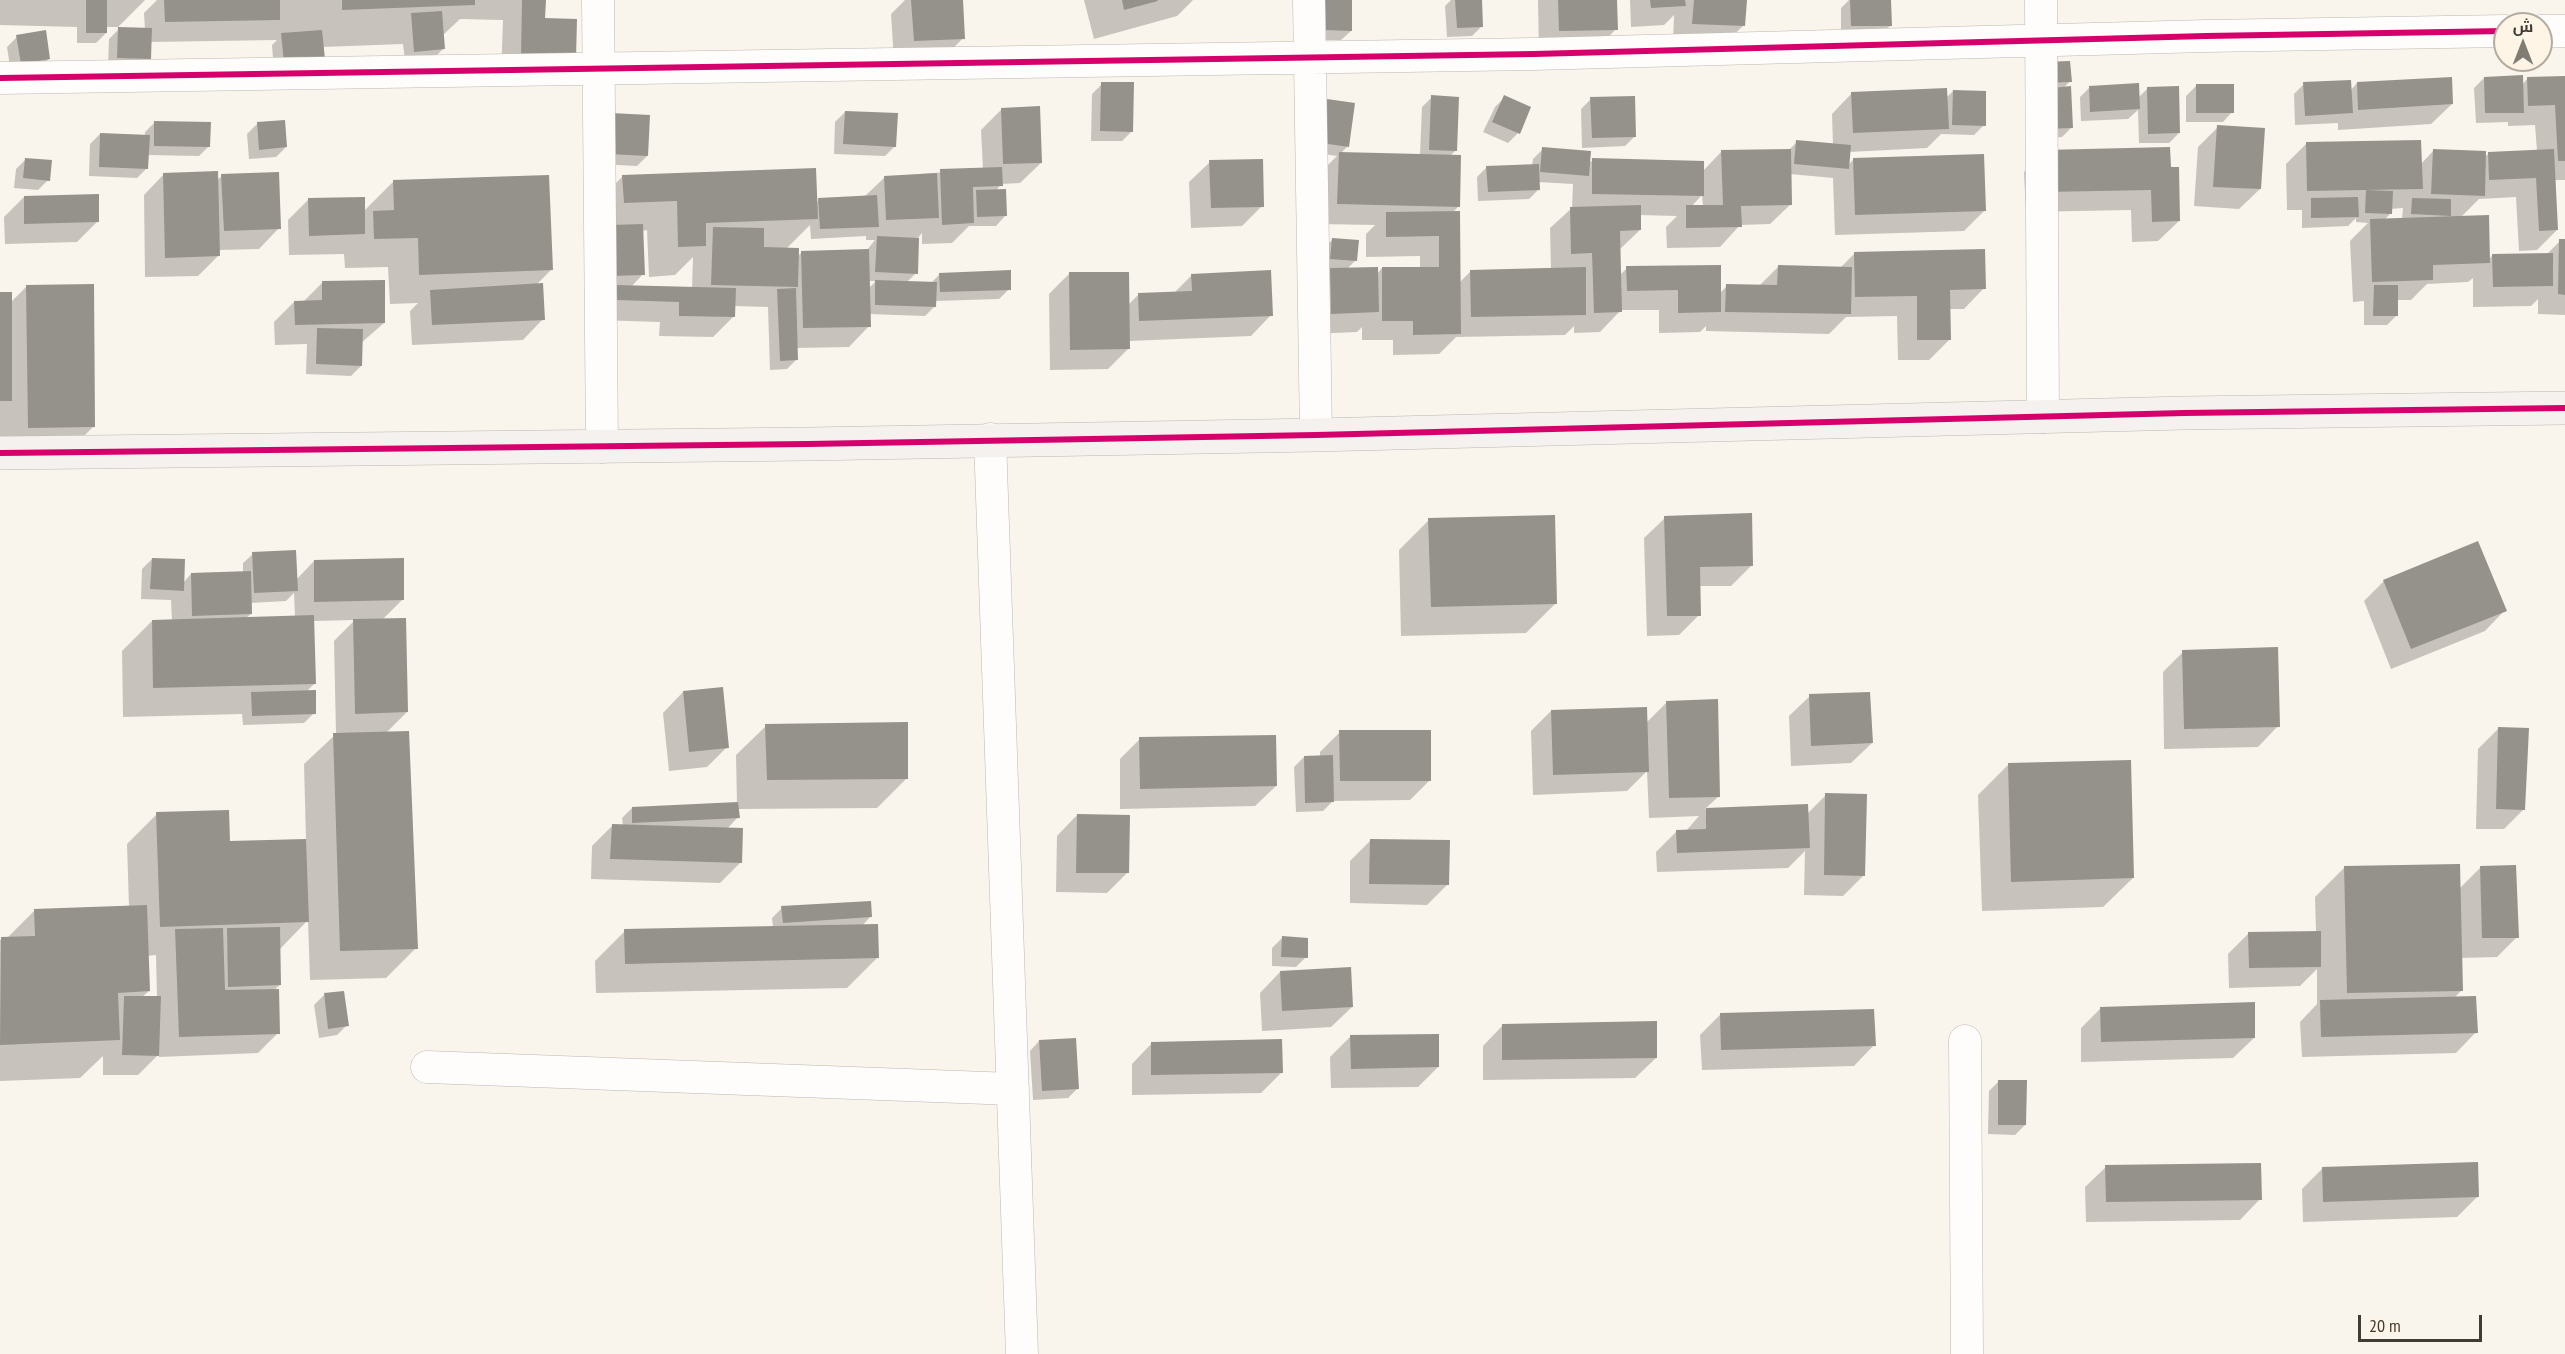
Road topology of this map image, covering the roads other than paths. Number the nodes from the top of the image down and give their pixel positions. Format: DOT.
graph roads {
  1 [pos="598,0"];
  2 [pos="1309,0"];
  3 [pos="2041,0"];
  4 [pos="2493,31"];
  5 [pos="2042,42"];
  6 [pos="1310,57"];
  7 [pos="598,69"];
  8 [pos="0,78"];
  9 [pos="2565,408"];
  10 [pos="2043,417"];
  11 [pos="1316,435"];
  12 [pos="990,439"];
  13 [pos="602,447"];
  14 [pos="0,453"];
  15 [pos="1965,1041"];
  16 [pos="427,1067"];
  17 [pos="1013,1089"];
  18 [pos="1022,1354"];
  19 [pos="1966,1354"];
  1 -- 7 [label="street"];
  2 -- 6 [label="street"];
  3 -- 5 [label="street"];
  4 -- 5 [label="street"];
  5 -- 6 [label="street"];
  5 -- 10 [label="street"];
  6 -- 7 [label="street"];
  6 -- 11 [label="street"];
  7 -- 8 [label="street"];
  7 -- 13 [label="street"];
  9 -- 10 [label="street"];
  10 -- 11 [label="street"];
  11 -- 12 [label="street"];
  12 -- 13 [label="street"];
  12 -- 17 [label="street"];
  13 -- 14 [label="street"];
  15 -- 19 [label="street"];
  16 -- 17 [label="street"];
  17 -- 18 [label="street"];
}
